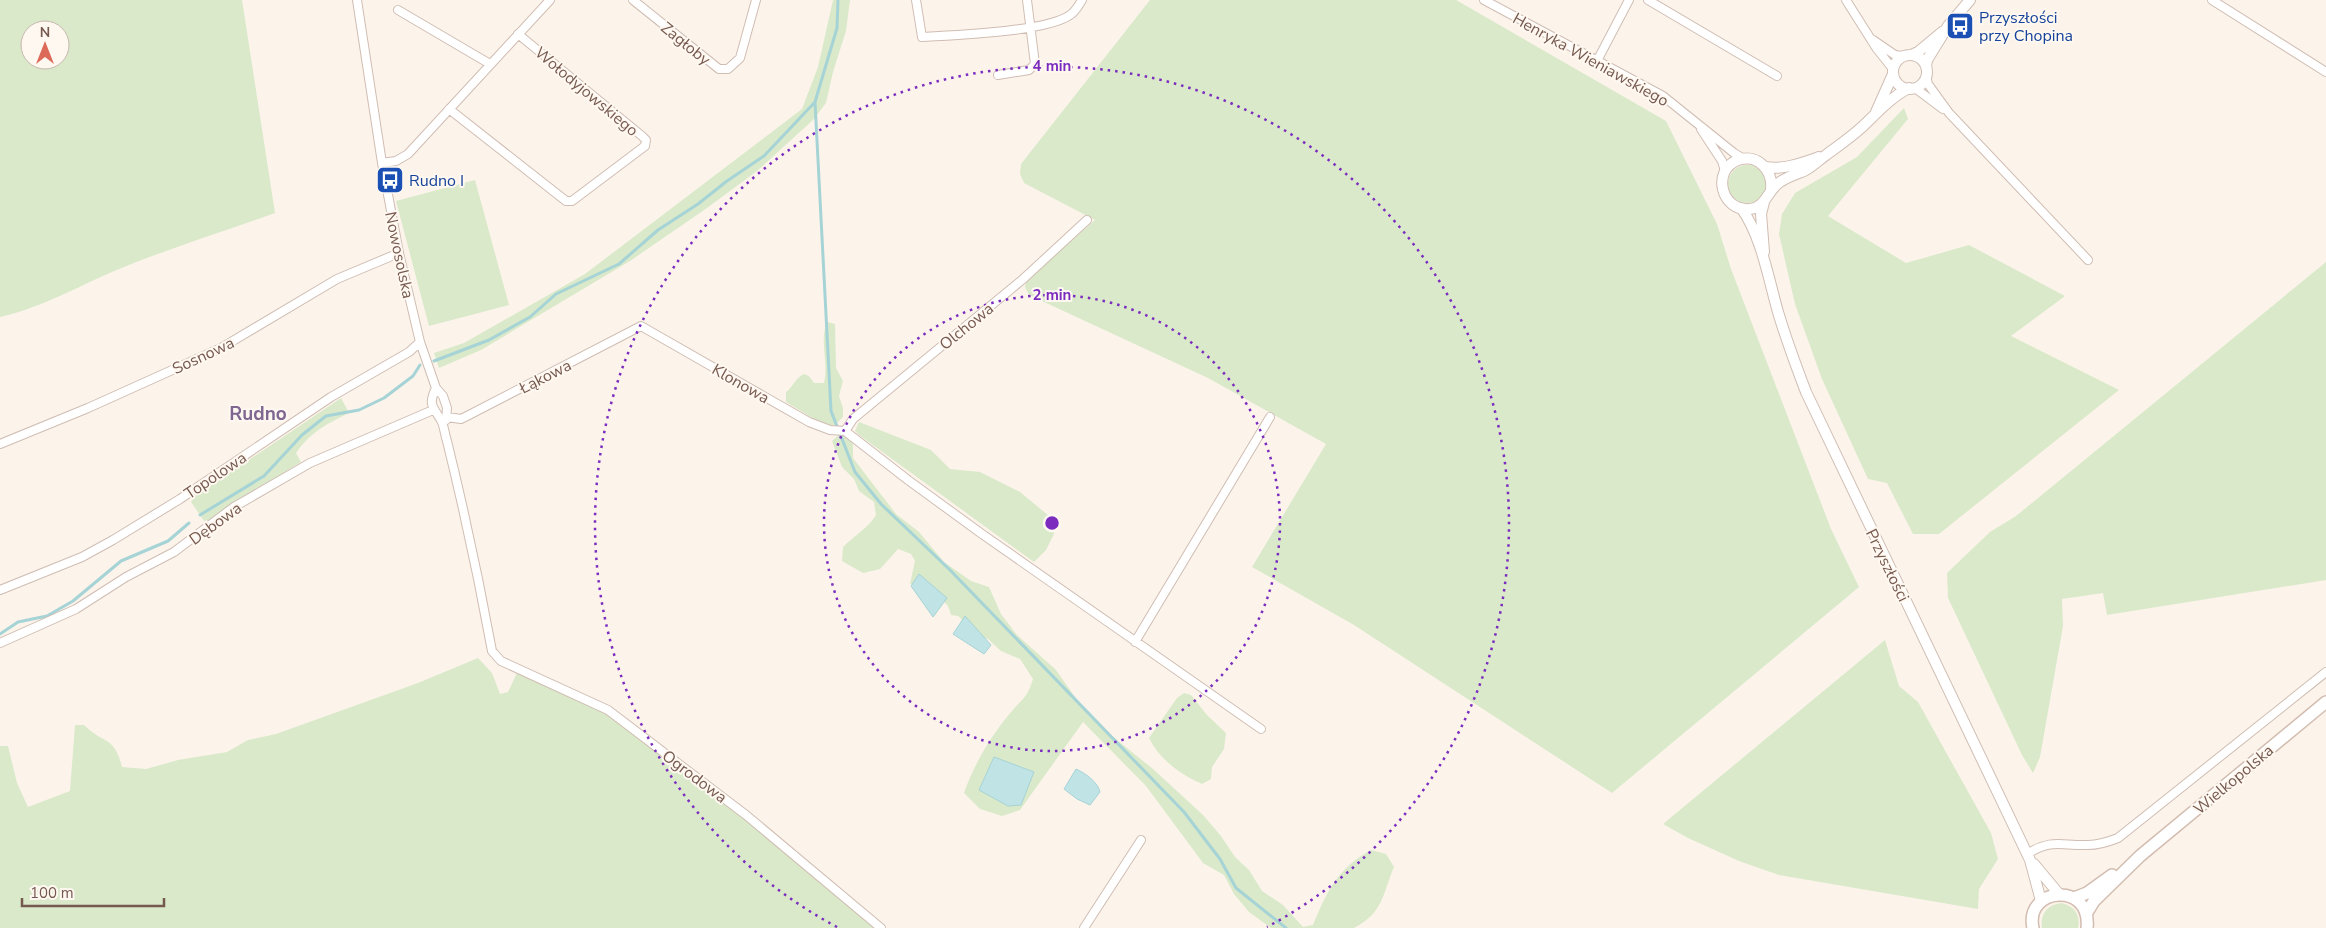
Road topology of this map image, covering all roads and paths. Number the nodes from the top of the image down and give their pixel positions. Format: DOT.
graph roads {
  1 [pos="356,0"];
  2 [pos="550,0"];
  3 [pos="633,0"];
  4 [pos="756,0"];
  5 [pos="916,0"];
  6 [pos="1027,0"];
  7 [pos="1082,0"];
  8 [pos="1484,0"];
  9 [pos="1630,0"];
  10 [pos="1648,0"];
  11 [pos="1846,0"];
  12 [pos="1970,0"];
  13 [pos="2212,0"];
  14 [pos="398,10"];
  15 [pos="1948,26"];
  16 [pos="1030,28"];
  17 [pos="518,34"];
  18 [pos="1872,39"];
  19 [pos="1907,56"];
  20 [pos="1597,61"];
  21 [pos="490,64"];
  22 [pos="1893,71"];
  23 [pos="1926,71"];
  24 [pos="2326,72"];
  25 [pos="998,75"];
  26 [pos="1777,76"];
  27 [pos="1912,88"];
  28 [pos="449,109"];
  29 [pos="1949,113"];
  30 [pos="1874,115"];
  31 [pos="1696,121"];
  32 [pos="1825,156"];
  33 [pos="1744,159"];
  34 [pos="382,163"];
  35 [pos="1766,167"];
  36 [pos="1725,171"];
  37 [pos="1771,189"];
  38 [pos="1764,202"];
  39 [pos="1741,208"];
  40 [pos="1087,220"];
  41 [pos="399,253"];
  42 [pos="2088,260"];
  43 [pos="1765,263"];
  44 [pos="640,326"];
  45 [pos="420,342"];
  46 [pos="436,388"];
  47 [pos="432,410"];
  48 [pos="1270,417"];
  49 [pos="444,419"];
  50 [pos="845,431"];
  51 [pos="0,444"];
  52 [pos="0,590"];
  53 [pos="1136,642"];
  54 [pos="0,643"];
  55 [pos="492,651"];
  56 [pos="2326,672"];
  57 [pos="2326,702"];
  58 [pos="1261,729"];
  59 [pos="1141,840"];
  60 [pos="2140,856"];
  61 [pos="2029,857"];
  62 [pos="2059,894"];
  63 [pos="2074,898"];
  64 [pos="2041,902"];
  65 [pos="2086,914"];
  66 [pos="881,928"];
  67 [pos="1084,928"];
  68 [pos="2033,928"];
  69 [pos="2087,928"];
  1 -- 34 [label="street, Nowosolska"];
  2 -- 17 [label="street"];
  3 -- 4 [label="street, Zagłoby"];
  5 -- 16 [label="street"];
  6 -- 16 [label="street"];
  7 -- 16 [label="street"];
  8 -- 20 [label="street, Henryka Wieniawskiego"];
  9 -- 20 [label="street"];
  10 -- 26 [label="street"];
  11 -- 18 [label="street"];
  12 -- 15 [label="street"];
  13 -- 24 [label="street"];
  14 -- 21 [label="street"];
  15 -- 19 [label="street"];
  15 -- 23 [label="street"];
  16 -- 25 [label="street"];
  17 -- 21 [label="street"];
  17 -- 28 [label="street, Wołodyjowskiego"];
  18 -- 19 [label="street"];
  18 -- 22 [label="street"];
  19 -- 22 [label="street"];
  19 -- 23 [label="street"];
  20 -- 31 [label="street, Henryka Wieniawskiego"];
  21 -- 28 [label="street"];
  22 -- 27 [label="street"];
  22 -- 30 [label="street"];
  23 -- 27 [label="street"];
  23 -- 29 [label="street"];
  27 -- 29 [label="street"];
  27 -- 30 [label="street"];
  28 -- 34 [label="street"];
  29 -- 42 [label="street"];
  30 -- 32 [label="street"];
  31 -- 33 [label="street, Henryka Wieniawskiego"];
  31 -- 36 [label="street, Henryka Wieniawskiego"];
  32 -- 35 [label="street"];
  32 -- 37 [label="street"];
  33 -- 35 [label="street"];
  33 -- 36 [label="street"];
  34 -- 41 [label="street, Nowosolska"];
  35 -- 37 [label="street"];
  36 -- 39 [label="street"];
  37 -- 38 [label="street"];
  38 -- 39 [label="street"];
  38 -- 43 [label="street, Przyszłości"];
  39 -- 43 [label="street, Przyszłości"];
  40 -- 50 [label="street, Olchowa"];
  41 -- 45 [label="street, Nowosolska"];
  41 -- 51 [label="street, Sosnowa"];
  43 -- 61 [label="street, Przyszłości"];
  44 -- 49 [label="street, Łąkowa"];
  44 -- 50 [label="street, Klonowa"];
  45 -- 46 [label="street, Nowosolska"];
  45 -- 52 [label="street, Topolowa"];
  46 -- 47 [label="street, Nowosolska"];
  46 -- 49 [label="street, Nowosolska"];
  47 -- 49 [label="street, Nowosolska"];
  47 -- 54 [label="street, Dębowa"];
  48 -- 53 [label="street"];
  49 -- 55 [label="street, Nowosolska"];
  50 -- 53 [label="street"];
  53 -- 58 [label="street"];
  55 -- 66 [label="street, Ogrodowa"];
  56 -- 61 [label="street"];
  57 -- 60 [label="main road, Wielkopolska"];
  59 -- 67 [label="street"];
  60 -- 63 [label="main road, Wielkopolska"];
  60 -- 65 [label="main road, Wielkopolska"];
  61 -- 62 [label="street, Przyszłości"];
  61 -- 64 [label="street, Przyszłości"];
  62 -- 63 [label="main road"];
  62 -- 64 [label="main road"];
  63 -- 65 [label="main road"];
  64 -- 68 [label="main road"];
  65 -- 69 [label="main road"];
}
